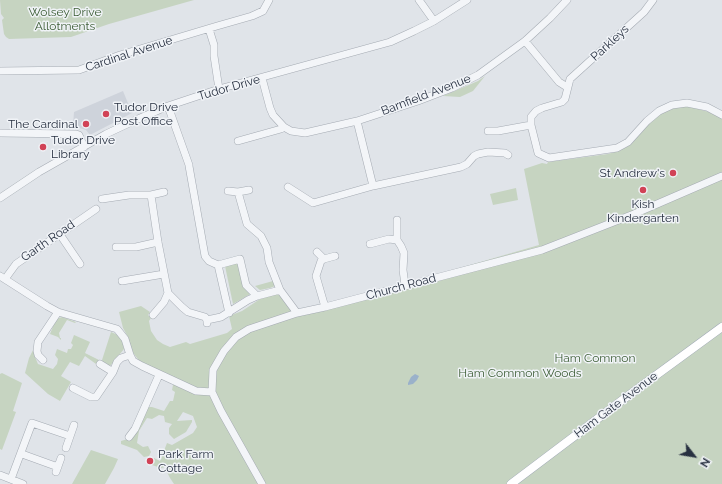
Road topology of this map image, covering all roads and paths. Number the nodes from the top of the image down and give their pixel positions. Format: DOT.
graph roads {
  1 [pos="269,0"];
  2 [pos="419,0"];
  3 [pos="467,0"];
  4 [pos="567,0"];
  5 [pos="653,0"];
  6 [pos="434,21"];
  7 [pos="209,28"];
  8 [pos="525,41"];
  9 [pos="0,71"];
  10 [pos="262,78"];
  11 [pos="567,87"];
  12 [pos="219,90"];
  13 [pos="168,106"];
  14 [pos="722,115"];
  15 [pos="357,120"];
  16 [pos="531,126"];
  17 [pos="284,127"];
  18 [pos="488,131"];
  19 [pos="0,133"];
  20 [pos="238,140"];
  21 [pos="84,147"];
  22 [pos="508,155"];
  23 [pos="722,176"];
  24 [pos="373,186"];
  25 [pos="288,187"];
  26 [pos="249,190"];
  27 [pos="228,191"];
  28 [pos="164,192"];
  29 [pos="238,192"];
  30 [pos="151,195"];
  31 [pos="0,198"];
  32 [pos="102,199"];
  33 [pos="96,209"];
  34 [pos="397,220"];
  35 [pos="60,233"];
  36 [pos="397,240"];
  37 [pos="158,242"];
  38 [pos="370,244"];
  39 [pos="116,247"];
  40 [pos="317,252"];
  41 [pos="335,256"];
  42 [pos="324,259"];
  43 [pos="80,264"];
  44 [pos="218,265"];
  45 [pos="164,274"];
  46 [pos="2,278"];
  47 [pos="122,281"];
  48 [pos="405,285"];
  49 [pos="280,290"];
  50 [pos="168,293"];
  51 [pos="257,296"];
  52 [pos="325,307"];
  53 [pos="58,312"];
  54 [pos="228,313"];
  55 [pos="297,313"];
  56 [pos="153,315"];
  57 [pos="722,327"];
  58 [pos="130,355"];
  59 [pos="42,360"];
  60 [pos="100,364"];
  61 [pos="113,372"];
  62 [pos="159,375"];
  63 [pos="73,388"];
  64 [pos="212,392"];
  65 [pos="35,416"];
  66 [pos="32,423"];
  67 [pos="74,425"];
  68 [pos="70,436"];
  69 [pos="129,437"];
  70 [pos="66,448"];
  71 [pos="22,454"];
  72 [pos="61,458"];
  73 [pos="0,475"];
  74 [pos="11,479"];
  75 [pos="23,484"];
  76 [pos="262,484"];
  77 [pos="512,484"];
  1 -- 7 [label="street, Cardinal Avenue"];
  2 -- 6 [label="street"];
  3 -- 6 [label="street, Tudor Drive"];
  4 -- 8 [label="street, Barnfield Avenue"];
  5 -- 11 [label="street, Parkleys"];
  6 -- 10 [label="street, Tudor Drive"];
  7 -- 9 [label="street, Cardinal Avenue"];
  7 -- 12 [label="street"];
  8 -- 11 [label="street"];
  8 -- 15 [label="street, Barnfield Avenue"];
  10 -- 12 [label="street, Tudor Drive"];
  10 -- 17 [label="street"];
  11 -- 16 [label="street, Parkleys"];
  12 -- 13 [label="street, Tudor Drive"];
  13 -- 21 [label="street, Tudor Drive"];
  13 -- 44 [label="street"];
  14 -- 16 [label="street"];
  15 -- 17 [label="street, Barnfield Avenue"];
  15 -- 24 [label="street"];
  16 -- 18 [label="street"];
  17 -- 20 [label="street"];
  19 -- 21 [label="street"];
  21 -- 31 [label="street, Tudor Drive"];
  22 -- 24 [label="street"];
  23 -- 48 [label="street, Church Road"];
  24 -- 25 [label="street"];
  26 -- 29 [label="street"];
  27 -- 29 [label="street"];
  28 -- 30 [label="street"];
  29 -- 49 [label="street"];
  30 -- 32 [label="street"];
  30 -- 37 [label="street"];
  33 -- 35 [label="street, Garth Road"];
  34 -- 36 [label="street"];
  35 -- 43 [label="street"];
  35 -- 46 [label="street, Garth Road"];
  36 -- 38 [label="street"];
  36 -- 48 [label="street"];
  37 -- 39 [label="street"];
  37 -- 45 [label="street"];
  40 -- 42 [label="street"];
  41 -- 42 [label="street"];
  42 -- 52 [label="street"];
  44 -- 51 [label="street"];
  44 -- 54 [label="street"];
  45 -- 47 [label="street"];
  45 -- 50 [label="street"];
  46 -- 53 [label="street"];
  48 -- 52 [label="street, Church Road"];
  49 -- 51 [label="street"];
  49 -- 55 [label="street"];
  50 -- 54 [label="street"];
  50 -- 56 [label="street"];
  51 -- 54 [label="street"];
  52 -- 55 [label="street, Church Road"];
  53 -- 58 [label="street"];
  53 -- 59 [label="street"];
  55 -- 64 [label="street, Church Road"];
  57 -- 77 [label="main road, Ham Gate Avenue"];
  58 -- 61 [label="street"];
  58 -- 62 [label="street"];
  60 -- 61 [label="street"];
  61 -- 63 [label="street"];
  62 -- 64 [label="street"];
  62 -- 69 [label="street"];
  64 -- 76 [label="street, Church Road"];
  65 -- 66 [label="street"];
  66 -- 68 [label="street"];
  66 -- 71 [label="street"];
  67 -- 68 [label="street"];
  68 -- 70 [label="street"];
  71 -- 72 [label="street"];
  71 -- 74 [label="street"];
  73 -- 74 [label="street"];
  74 -- 75 [label="street"];
}
